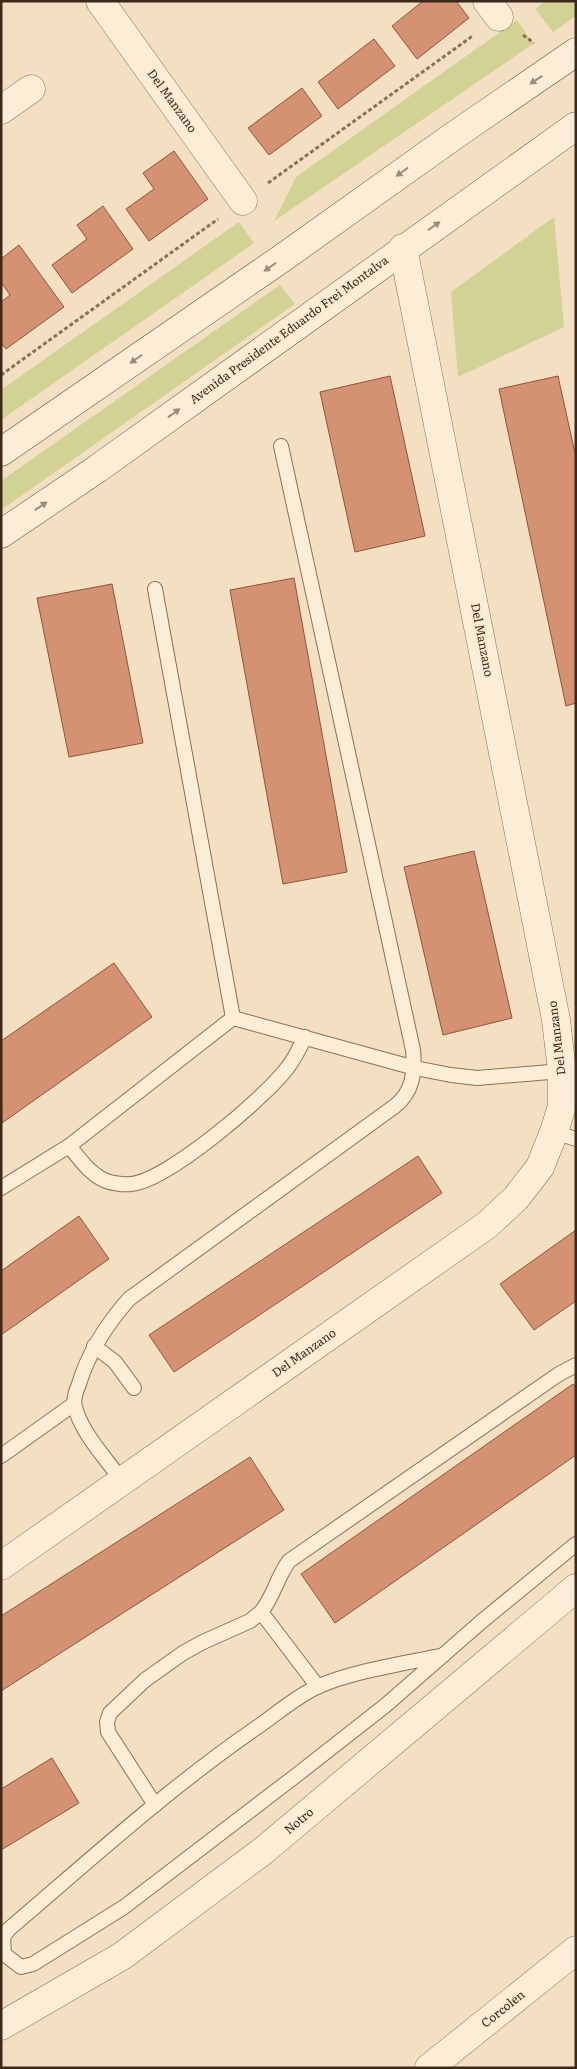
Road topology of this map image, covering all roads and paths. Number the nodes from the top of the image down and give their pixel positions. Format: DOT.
graph roads {
  1 [pos="100,1"];
  2 [pos="493,9"];
  3 [pos="568,57"];
  4 [pos="31,89"];
  5 [pos="1,110"];
  6 [pos="576,126"];
  7 [pos="244,201"];
  8 [pos="403,248"];
  9 [pos="1,374"];
  10 [pos="281,446"];
  11 [pos="1,452"];
  12 [pos="1,534"];
  13 [pos="155,589"];
  14 [pos="233,1018"];
  15 [pos="305,1038"];
  16 [pos="415,1068"];
  17 [pos="562,1071"];
  18 [pos="565,1136"];
  19 [pos="69,1146"];
  20 [pos="1,1188"];
  21 [pos="94,1346"];
  22 [pos="576,1365"];
  23 [pos="134,1388"];
  24 [pos="74,1404"];
  25 [pos="1,1456"];
  26 [pos="122,1481"];
  27 [pos="576,1544"];
  28 [pos="1,1566"];
  29 [pos="576,1588"];
  30 [pos="261,1612"];
  31 [pos="444,1655"];
  32 [pos="318,1687"];
  33 [pos="155,1805"];
  34 [pos="576,1950"];
  35 [pos="1,2026"];
  36 [pos="429,2068"];
  1 -- 7 [label="street, Del Manzano"];
  2 -- 3 [label="path"];
  2 -- 7 [label="path"];
  3 -- 11 [label="street, one-way"];
  4 -- 5 [label="street"];
  8 -- 6 [label="street, Avenida Presidente Eduardo Frei Montalva, one-way"];
  7 -- 9 [label="path"];
  12 -- 8 [label="street, Avenida Presidente Eduardo Frei Montalva, one-way"];
  8 -- 17 [label="street, Del Manzano"];
  10 -- 16 [label="lane"];
  13 -- 14 [label="lane"];
  14 -- 15 [label="lane"];
  14 -- 19 [label="lane"];
  15 -- 16 [label="lane"];
  15 -- 19 [label="lane"];
  16 -- 17 [label="lane"];
  16 -- 21 [label="lane"];
  17 -- 18 [label="street, Del Manzano"];
  18 -- 26 [label="street, Del Manzano"];
  19 -- 20 [label="lane"];
  21 -- 23 [label="lane"];
  21 -- 24 [label="lane"];
  22 -- 30 [label="lane"];
  24 -- 25 [label="lane"];
  24 -- 26 [label="lane"];
  26 -- 28 [label="street, Del Manzano"];
  27 -- 31 [label="lane"];
  29 -- 35 [label="street, Notro"];
  30 -- 32 [label="lane"];
  30 -- 33 [label="lane"];
  31 -- 32 [label="lane"];
  31 -- 33 [label="lane"];
  32 -- 33 [label="lane"];
  34 -- 36 [label="street, Corcolen"];
}
